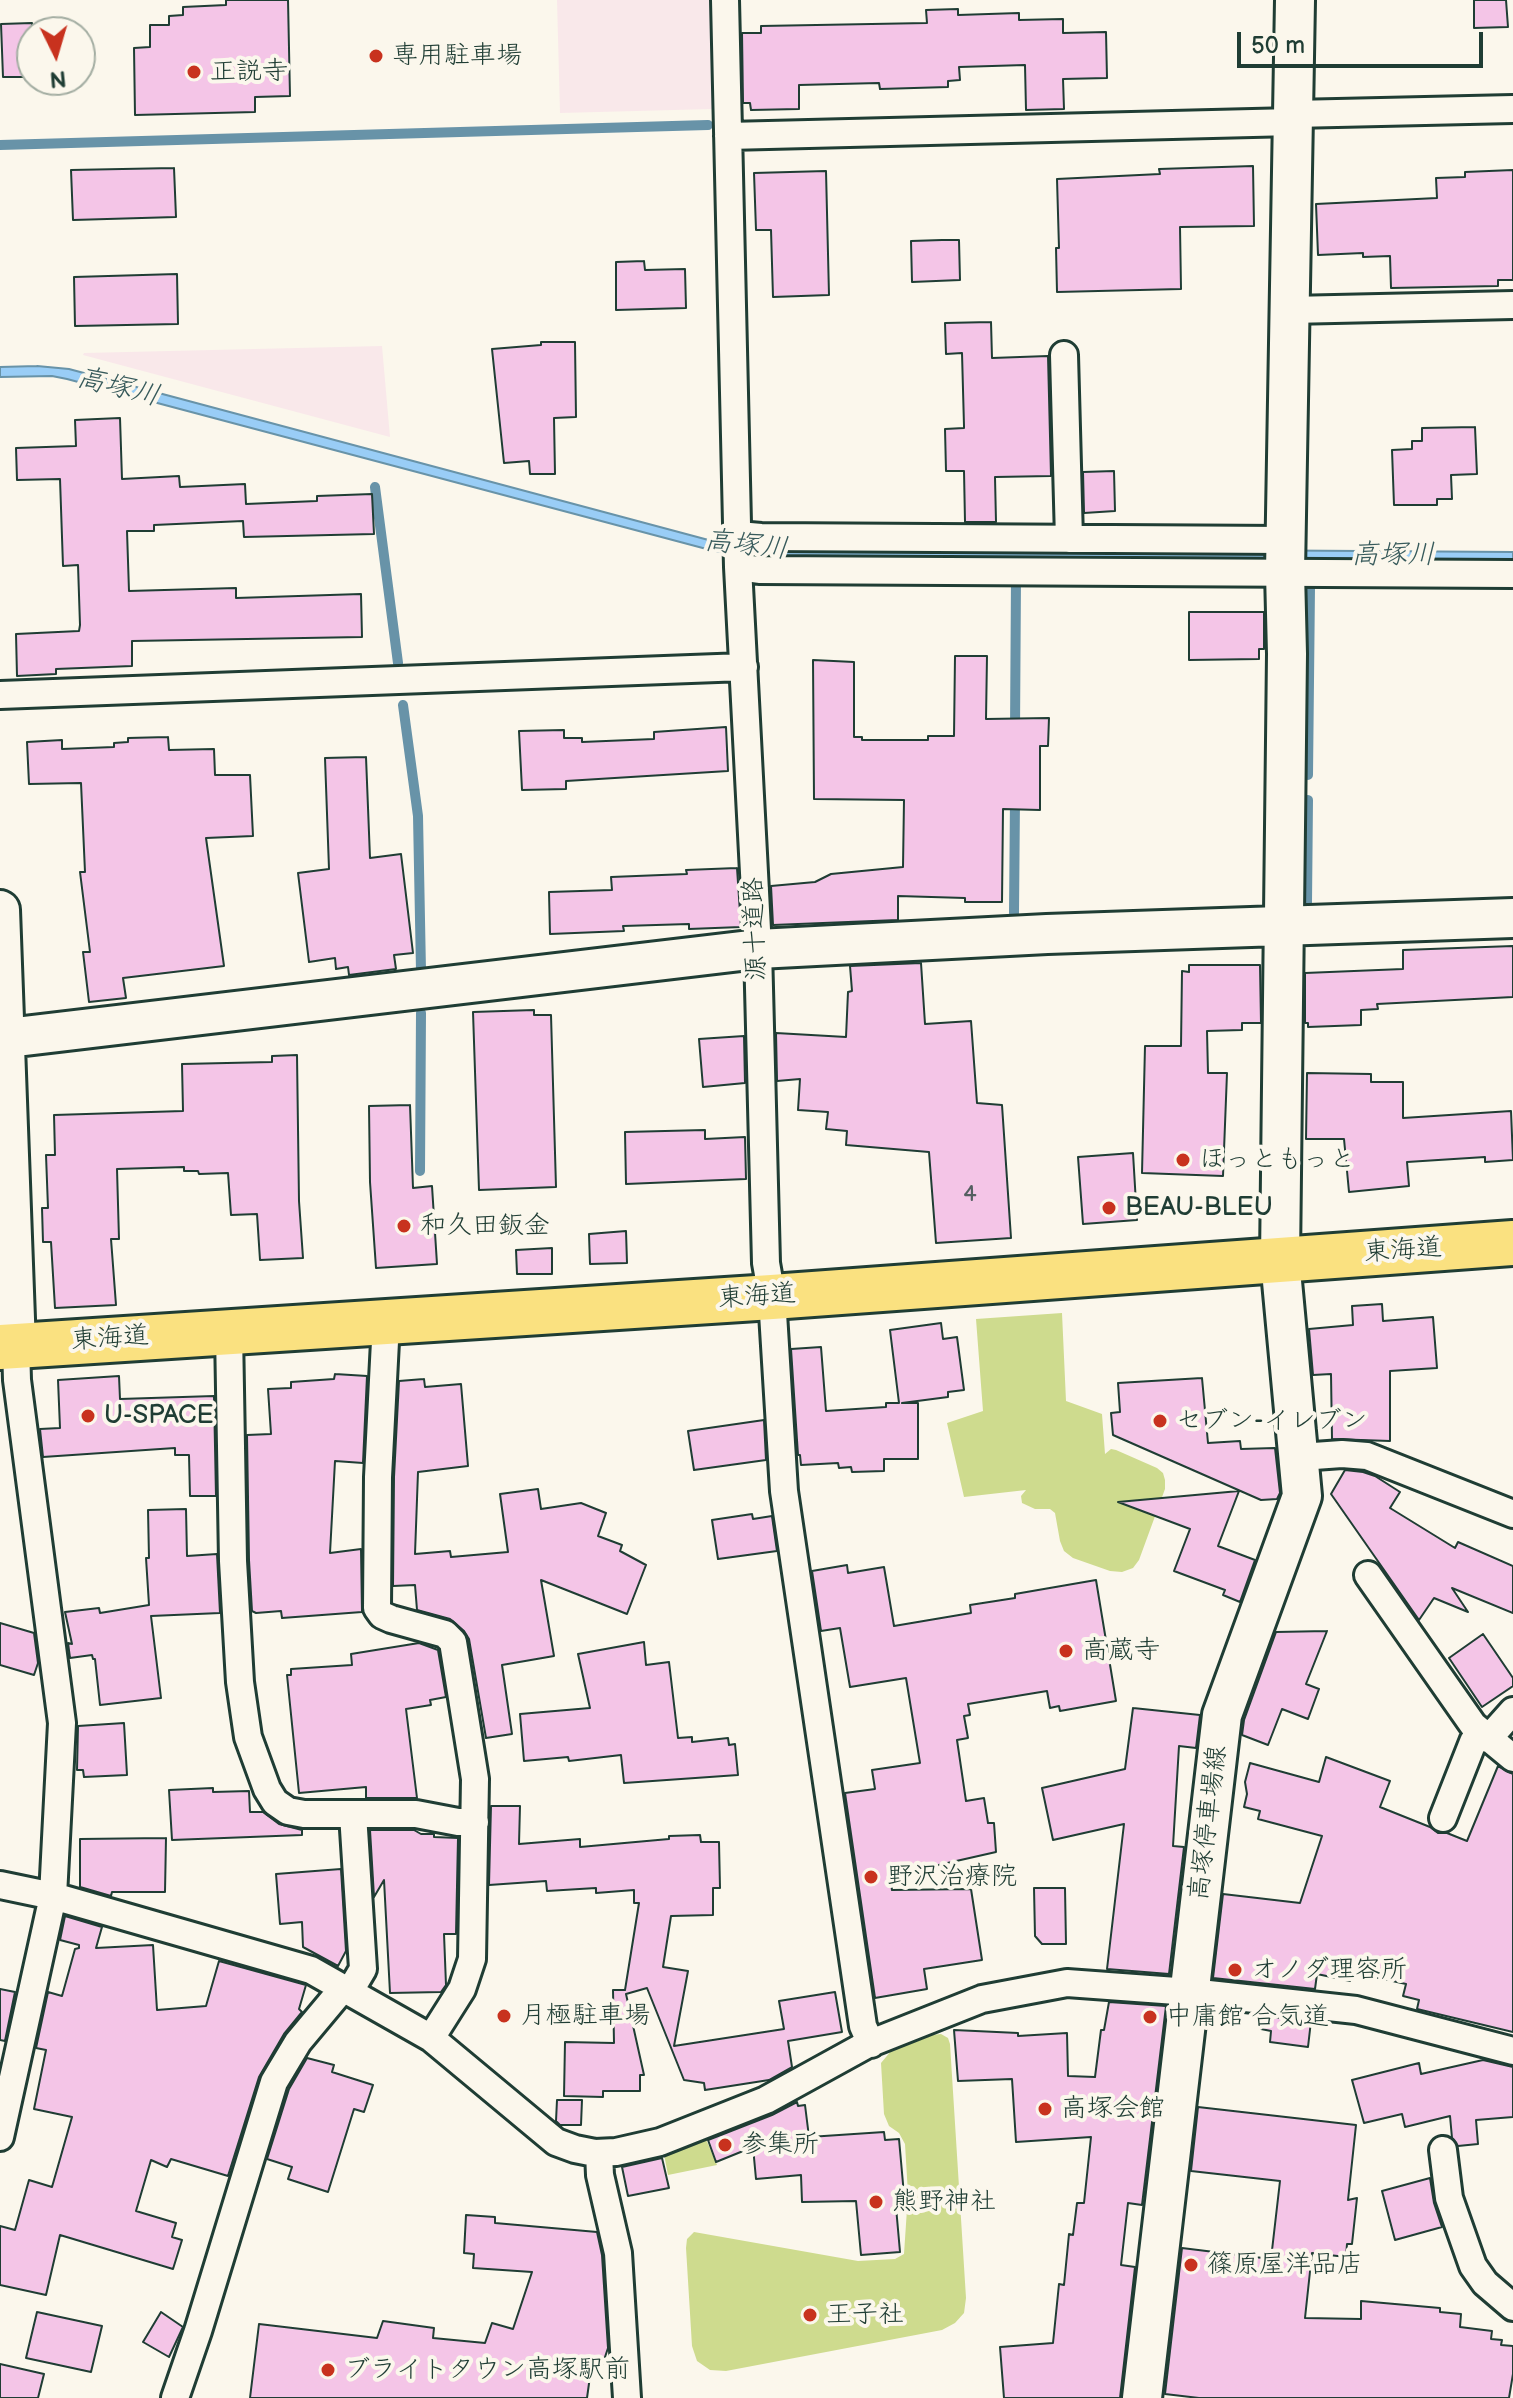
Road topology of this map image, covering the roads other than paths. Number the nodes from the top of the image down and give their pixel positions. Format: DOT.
graph roads {
  1 [pos="725,0"];
  2 [pos="1295,0"];
  3 [pos="1513,109"];
  4 [pos="1293,118"];
  5 [pos="728,136"];
  6 [pos="1513,305"];
  7 [pos="1290,310"];
  8 [pos="1064,355"];
  9 [pos="1069,539"];
  10 [pos="738,551"];
  11 [pos="1286,556"];
  12 [pos="1513,574"];
  13 [pos="744,667"];
  14 [pos="0,695"];
  15 [pos="0,910"];
  16 [pos="1513,918"];
  17 [pos="1284,926"];
  18 [pos="758,949"];
  19 [pos="2,1039"];
  20 [pos="1513,1243"];
  21 [pos="1280,1260"];
  22 [pos="772,1297"];
  23 [pos="386,1322"];
  24 [pos="229,1332"];
  25 [pos="8,1346"];
  26 [pos="1300,1457"];
  27 [pos="1513,1514"];
  28 [pos="1368,1575"];
  29 [pos="1513,1711"];
  30 [pos="1485,1736"];
  31 [pos="1513,1758"];
  32 [pos="353,1814"];
  33 [pos="1443,1818"];
  34 [pos="475,1822"];
  35 [pos="0,1885"];
  36 [pos="53,1896"];
  37 [pos="347,1989"];
  38 [pos="1190,1992"];
  39 [pos="431,2038"];
  40 [pos="871,2044"];
  41 [pos="1513,2051"];
  42 [pos="0,2137"];
  43 [pos="1443,2150"];
  44 [pos="599,2153"];
  45 [pos="1513,2307"];
  46 [pos="175,2398"];
  47 [pos="627,2398"];
  48 [pos="1142,2398"];
  1 -- 5 [label="street, 源十道路"];
  2 -- 4 [label="street, 高塚停車場線"];
  3 -- 4 [label="street"];
  4 -- 5 [label="street"];
  4 -- 7 [label="street, 高塚停車場線"];
  5 -- 10 [label="street, 源十道路"];
  6 -- 7 [label="street"];
  7 -- 11 [label="street, 高塚停車場線"];
  8 -- 9 [label="street"];
  9 -- 10 [label="street"];
  9 -- 11 [label="street"];
  10 -- 11 [label="street"];
  10 -- 13 [label="street, 源十道路"];
  11 -- 12 [label="street"];
  11 -- 17 [label="street, 高塚停車場線"];
  13 -- 14 [label="street"];
  13 -- 18 [label="street, 源十道路"];
  15 -- 19 [label="street"];
  16 -- 17 [label="street"];
  17 -- 18 [label="street"];
  17 -- 21 [label="street, 高塚停車場線"];
  18 -- 19 [label="street"];
  18 -- 22 [label="street, 源十道路"];
  19 -- 25 [label="street"];
  20 -- 21 [label="highway, 東海道"];
  21 -- 22 [label="highway, 東海道"];
  21 -- 26 [label="street, 高塚停車場線"];
  22 -- 23 [label="highway, 東海道"];
  22 -- 40 [label="street, 源十道路"];
  23 -- 24 [label="highway, 東海道"];
  23 -- 34 [label="street"];
  24 -- 25 [label="highway, 東海道"];
  24 -- 32 [label="street"];
  25 -- 36 [label="street"];
  26 -- 27 [label="street"];
  26 -- 38 [label="street, 高塚停車場線"];
  28 -- 30 [label="street"];
  29 -- 30 [label="street"];
  30 -- 31 [label="street"];
  30 -- 33 [label="street"];
  32 -- 34 [label="street"];
  32 -- 37 [label="street"];
  34 -- 39 [label="street"];
  35 -- 36 [label="street"];
  36 -- 37 [label="street"];
  36 -- 42 [label="street"];
  37 -- 39 [label="street"];
  37 -- 46 [label="street"];
  38 -- 40 [label="street"];
  38 -- 41 [label="street"];
  38 -- 48 [label="street, 高塚停車場線"];
  39 -- 44 [label="street"];
  40 -- 44 [label="street"];
  43 -- 45 [label="street"];
  44 -- 47 [label="street"];
}
